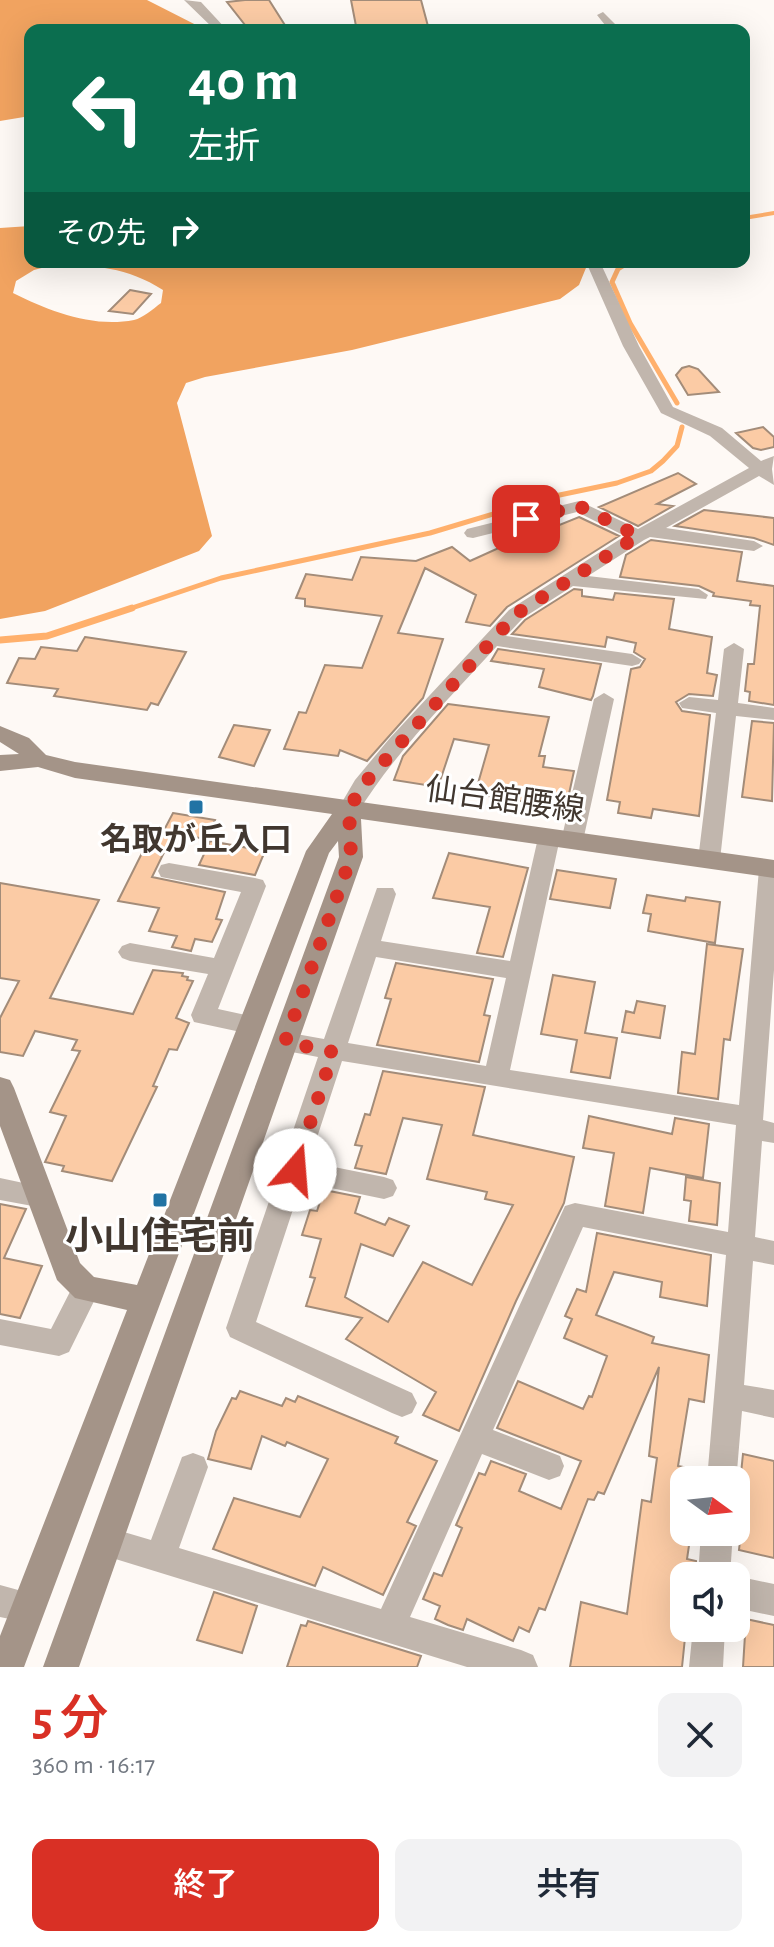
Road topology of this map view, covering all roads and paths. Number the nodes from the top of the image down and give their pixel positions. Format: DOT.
graph roads {
  1 [pos="189,0"];
  2 [pos="603,15"];
  3 [pos="215,24"];
  4 [pos="610,24"];
  5 [pos="596,268"];
  6 [pos="769,470"];
  7 [pos="473,533"];
  8 [pos="643,534"];
  9 [pos="754,546"];
  10 [pos="572,580"];
  11 [pos="699,595"];
  12 [pos="493,640"];
  13 [pos="734,649"];
  14 [pos="632,660"];
  15 [pos="604,699"];
  16 [pos="689,703"];
  17 [pos="727,709"];
  18 [pos="774,714"];
  19 [pos="0,733"];
  20 [pos="38,760"];
  21 [pos="0,763"];
  22 [pos="349,809"];
  23 [pos="561,840"];
  24 [pos="709,860"];
  25 [pos="772,869"];
  26 [pos="169,871"];
  27 [pos="385,894"];
  28 [pos="379,949"];
  29 [pos="130,952"];
  30 [pos="222,968"];
  31 [pos="520,971"];
  32 [pos="766,996"];
  33 [pos="250,1025"];
  34 [pos="285,1042"];
  35 [pos="333,1052"];
  36 [pos="496,1078"];
  37 [pos="3,1100"];
  38 [pos="757,1126"];
  39 [pos="295,1170"];
  40 [pos="384,1188"];
  41 [pos="0,1189"];
  42 [pos="38,1196"];
  43 [pos="738,1246"];
  44 [pos="774,1253"];
  45 [pos="86,1289"];
  46 [pos="145,1300"];
  47 [pos="0,1332"];
  48 [pos="729,1395"];
  49 [pos="402,1403"];
  50 [pos="774,1404"];
  51 [pos="475,1437"];
  52 [pos="549,1466"];
  53 [pos="723,1466"];
  54 [pos="193,1467"];
  55 [pos="107,1542"];
  56 [pos="160,1558"];
  57 [pos="750,1595"];
  58 [pos="774,1600"];
  59 [pos="14,1604"];
  60 [pos="389,1627"];
  61 [pos="708,1642"];
  62 [pos="6,1667"];
  63 [pos="61,1667"];
  64 [pos="521,1667"];
  65 [pos="706,1667"];
  1 -- 3 [label="street"];
  2 -- 4 [label="street"];
  5 -- 6 [label="street"];
  6 -- 8 [label="street"];
  7 -- 8 [label="street"];
  8 -- 9 [label="street"];
  8 -- 10 [label="street"];
  10 -- 11 [label="street"];
  10 -- 12 [label="street"];
  12 -- 14 [label="street"];
  12 -- 22 [label="street"];
  13 -- 17 [label="street"];
  15 -- 23 [label="street"];
  16 -- 17 [label="street"];
  17 -- 18 [label="street"];
  17 -- 24 [label="street"];
  19 -- 20 [label="street, 仙台館腰線"];
  20 -- 21 [label="street, 仙台館腰線"];
  20 -- 22 [label="street, 仙台館腰線"];
  22 -- 23 [label="street, 仙台館腰線"];
  22 -- 33 [label="street"];
  22 -- 34 [label="street"];
  23 -- 24 [label="street, 仙台館腰線"];
  23 -- 31 [label="street"];
  24 -- 25 [label="street, 仙台館腰線"];
  25 -- 32 [label="street"];
  26 -- 30 [label="street"];
  27 -- 35 [label="street"];
  28 -- 31 [label="street"];
  29 -- 30 [label="street"];
  30 -- 33 [label="street"];
  31 -- 36 [label="street"];
  32 -- 38 [label="street"];
  33 -- 46 [label="street"];
  34 -- 35 [label="street"];
  34 -- 55 [label="street"];
  35 -- 36 [label="street"];
  35 -- 39 [label="street"];
  36 -- 38 [label="street"];
  37 -- 42 [label="street"];
  38 -- 43 [label="street"];
  39 -- 40 [label="street"];
  39 -- 49 [label="street"];
  41 -- 42 [label="street"];
  42 -- 45 [label="street"];
  43 -- 44 [label="street"];
  43 -- 48 [label="street"];
  43 -- 51 [label="street"];
  45 -- 46 [label="street"];
  45 -- 47 [label="street"];
  46 -- 59 [label="street"];
  48 -- 50 [label="street"];
  48 -- 53 [label="street"];
  51 -- 52 [label="street"];
  51 -- 60 [label="street"];
  54 -- 56 [label="street"];
  55 -- 56 [label="street"];
  55 -- 63 [label="street"];
  56 -- 60 [label="street"];
  57 -- 58 [label="street"];
  59 -- 62 [label="street"];
  60 -- 64 [label="street"];
  61 -- 65 [label="street"];
}
